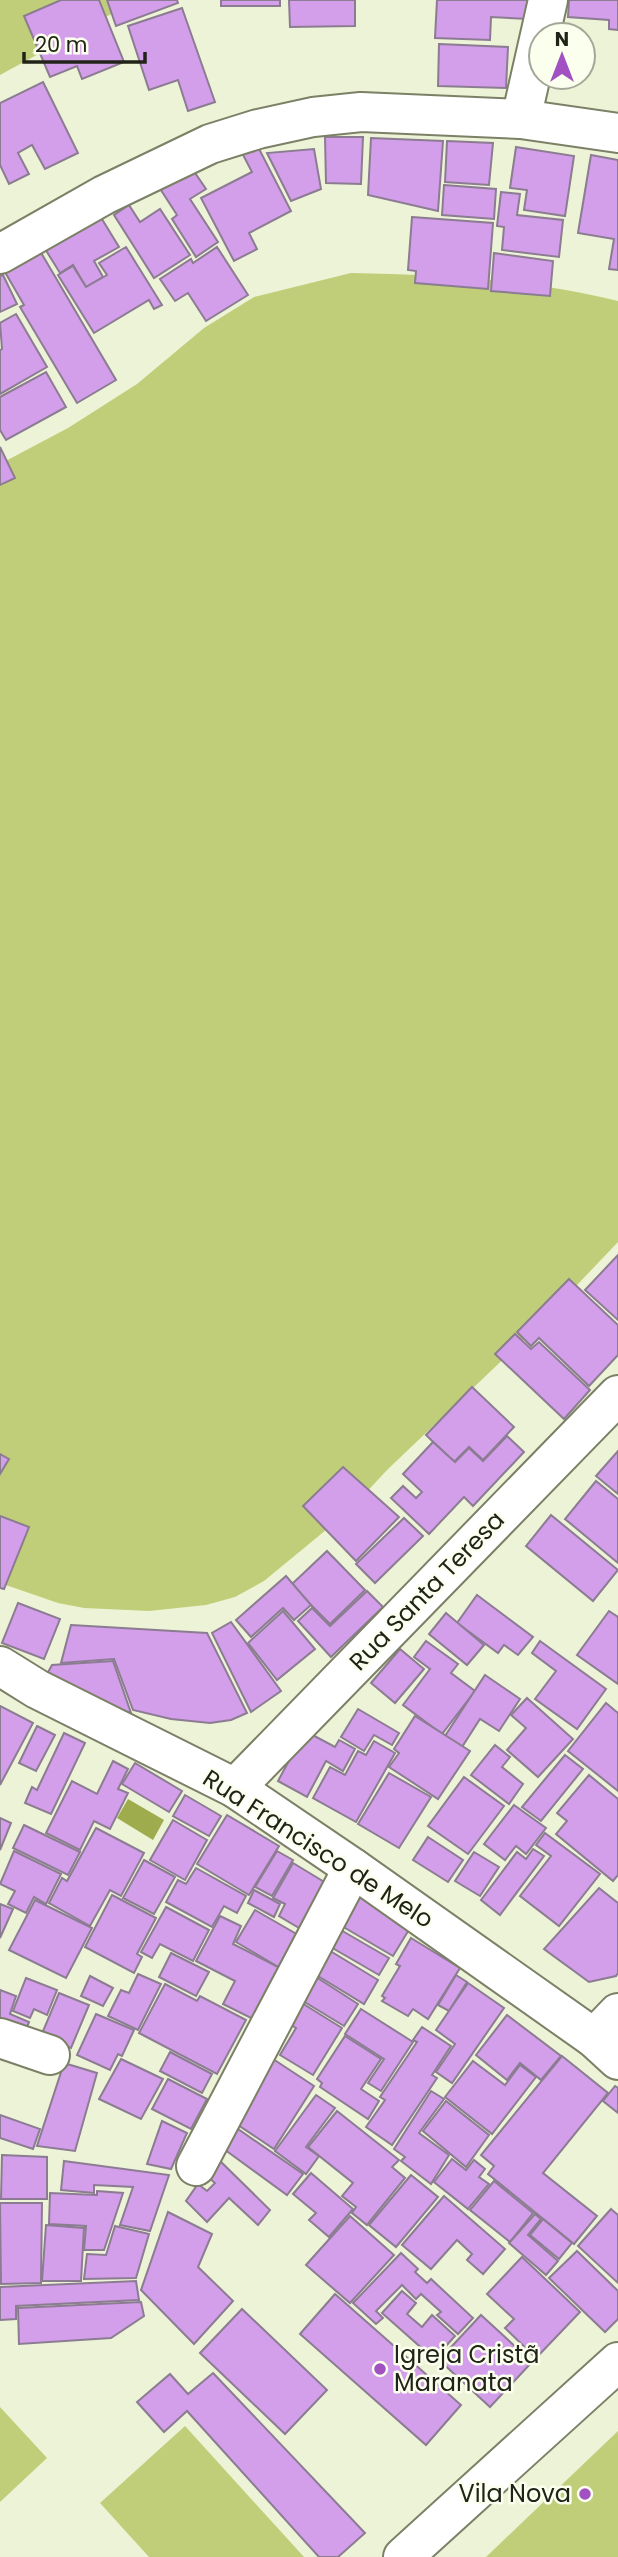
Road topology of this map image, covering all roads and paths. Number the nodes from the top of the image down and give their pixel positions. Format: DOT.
graph roads {
  1 [pos="548,0"];
  2 [pos="521,119"];
  3 [pos="618,133"];
  4 [pos="0,254"];
  5 [pos="618,1395"];
  6 [pos="0,1666"];
  7 [pos="235,1788"];
  8 [pos="353,1868"];
  9 [pos="610,2037"];
  10 [pos="0,2038"];
  11 [pos="50,2055"];
  12 [pos="196,2166"];
  13 [pos="618,2362"];
  14 [pos="403,2557"];
  1 -- 2 [label="street"];
  2 -- 3 [label="street"];
  2 -- 4 [label="street"];
  5 -- 7 [label="street, Rua Santa Teresa"];
  6 -- 7 [label="street, Rua Francisco de Melo"];
  7 -- 8 [label="street, Rua Francisco de Melo"];
  8 -- 9 [label="street, Rua Francisco de Melo"];
  8 -- 12 [label="street"];
  10 -- 11 [label="street"];
  13 -- 14 [label="street"];
}
